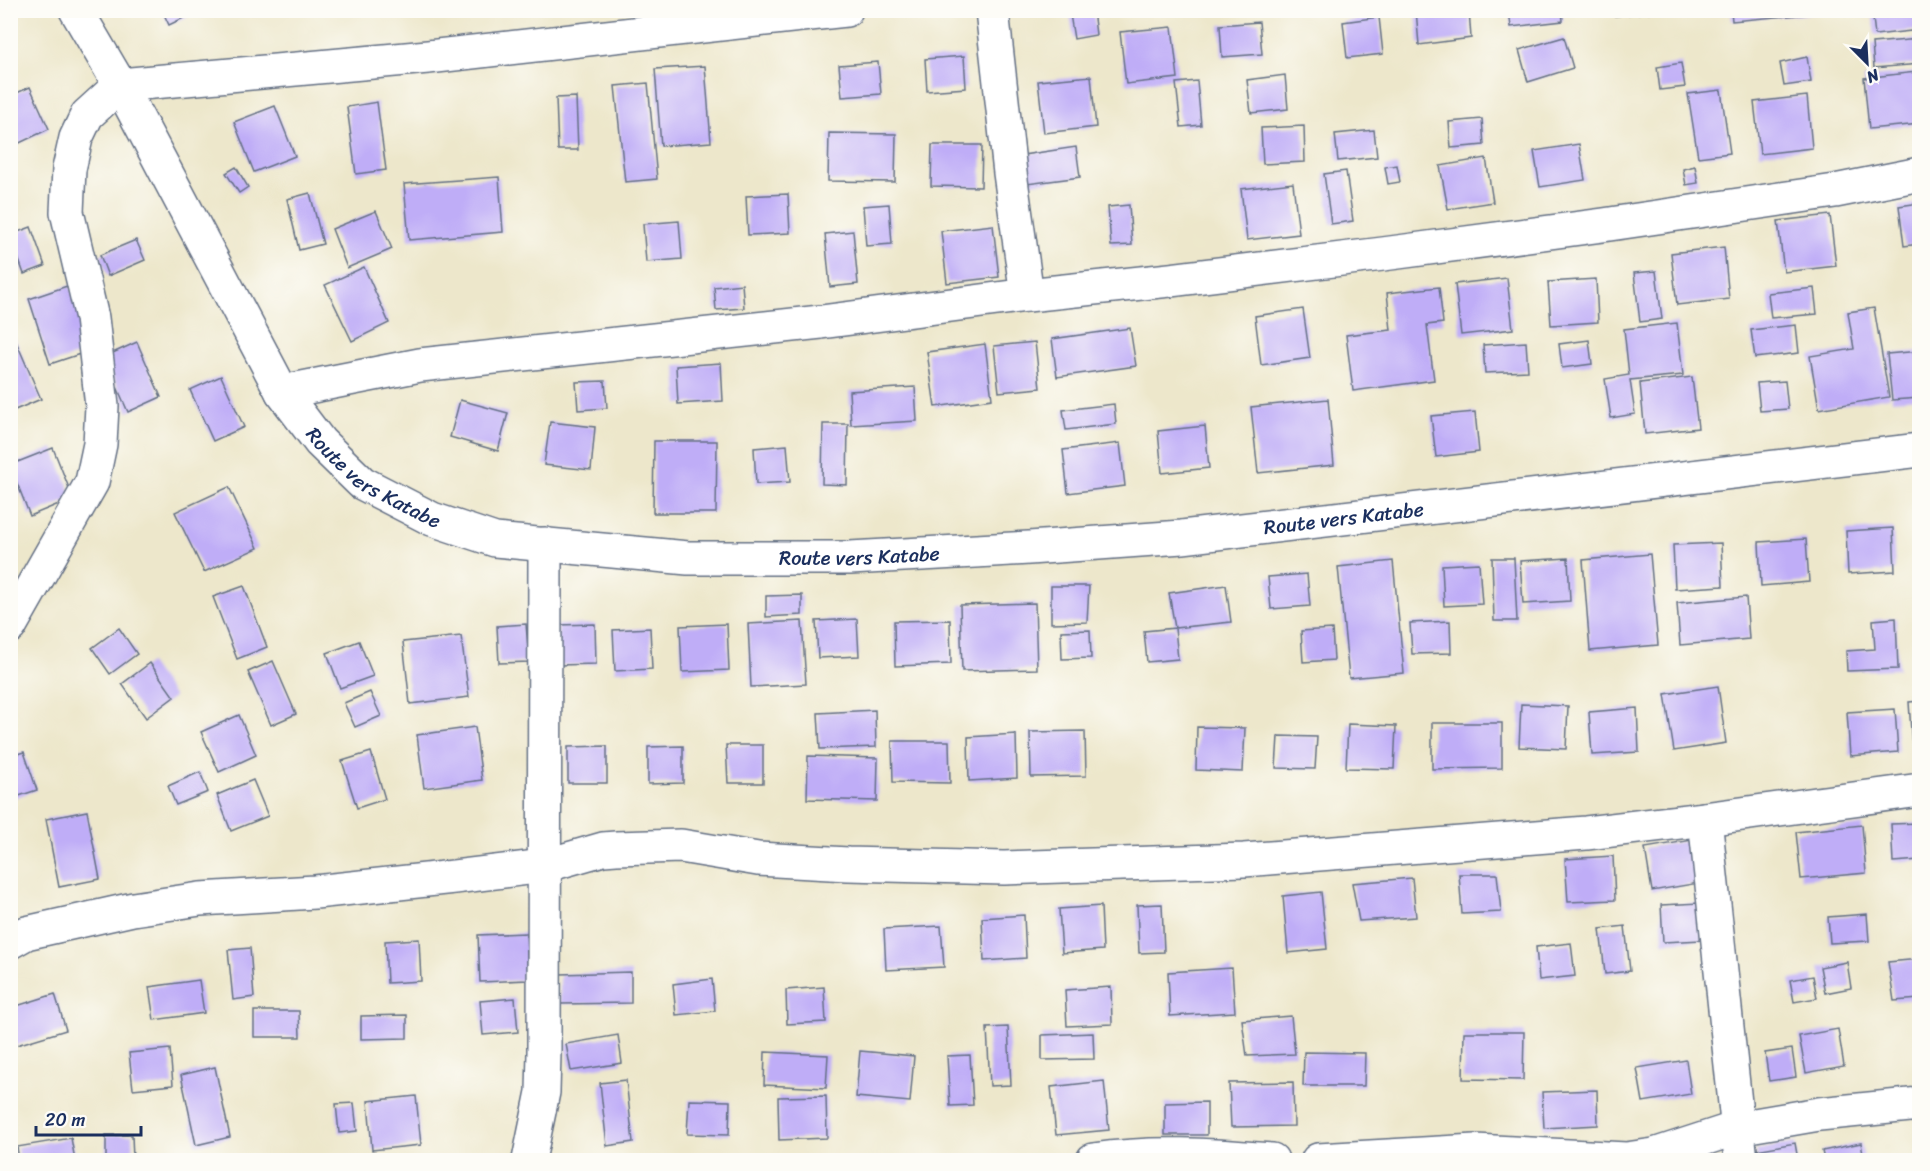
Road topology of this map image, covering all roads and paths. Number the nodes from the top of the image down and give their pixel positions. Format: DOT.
graph roads {
  1 [pos="76,10"];
  2 [pos="846,10"];
  3 [pos="992,10"];
  4 [pos="120,85"];
  5 [pos="1920,174"];
  6 [pos="1027,295"];
  7 [pos="282,392"];
  8 [pos="1920,450"];
  9 [pos="545,544"];
  10 [pos="10,626"];
  11 [pos="1920,790"];
  12 [pos="1705,819"];
  13 [pos="544,866"];
  14 [pos="10,942"];
  15 [pos="1920,1104"];
  16 [pos="1737,1128"];
  17 [pos="529,1161"];
  18 [pos="1093,1161"];
  19 [pos="1272,1161"];
  20 [pos="1318,1161"];
  21 [pos="1742,1161"];
  1 -- 4 [label="street, Route vers Katabe"];
  2 -- 4 [label="street"];
  3 -- 6 [label="street"];
  4 -- 7 [label="street, Route vers Katabe"];
  4 -- 10 [label="street"];
  5 -- 6 [label="street"];
  6 -- 7 [label="street"];
  7 -- 9 [label="street, Route vers Katabe"];
  8 -- 9 [label="street, Route vers Katabe"];
  9 -- 13 [label="street"];
  11 -- 12 [label="street"];
  12 -- 13 [label="street"];
  12 -- 16 [label="street"];
  13 -- 14 [label="street"];
  13 -- 17 [label="street"];
  15 -- 16 [label="street"];
  16 -- 20 [label="street"];
  16 -- 21 [label="street"];
  18 -- 19 [label="street"];
}
